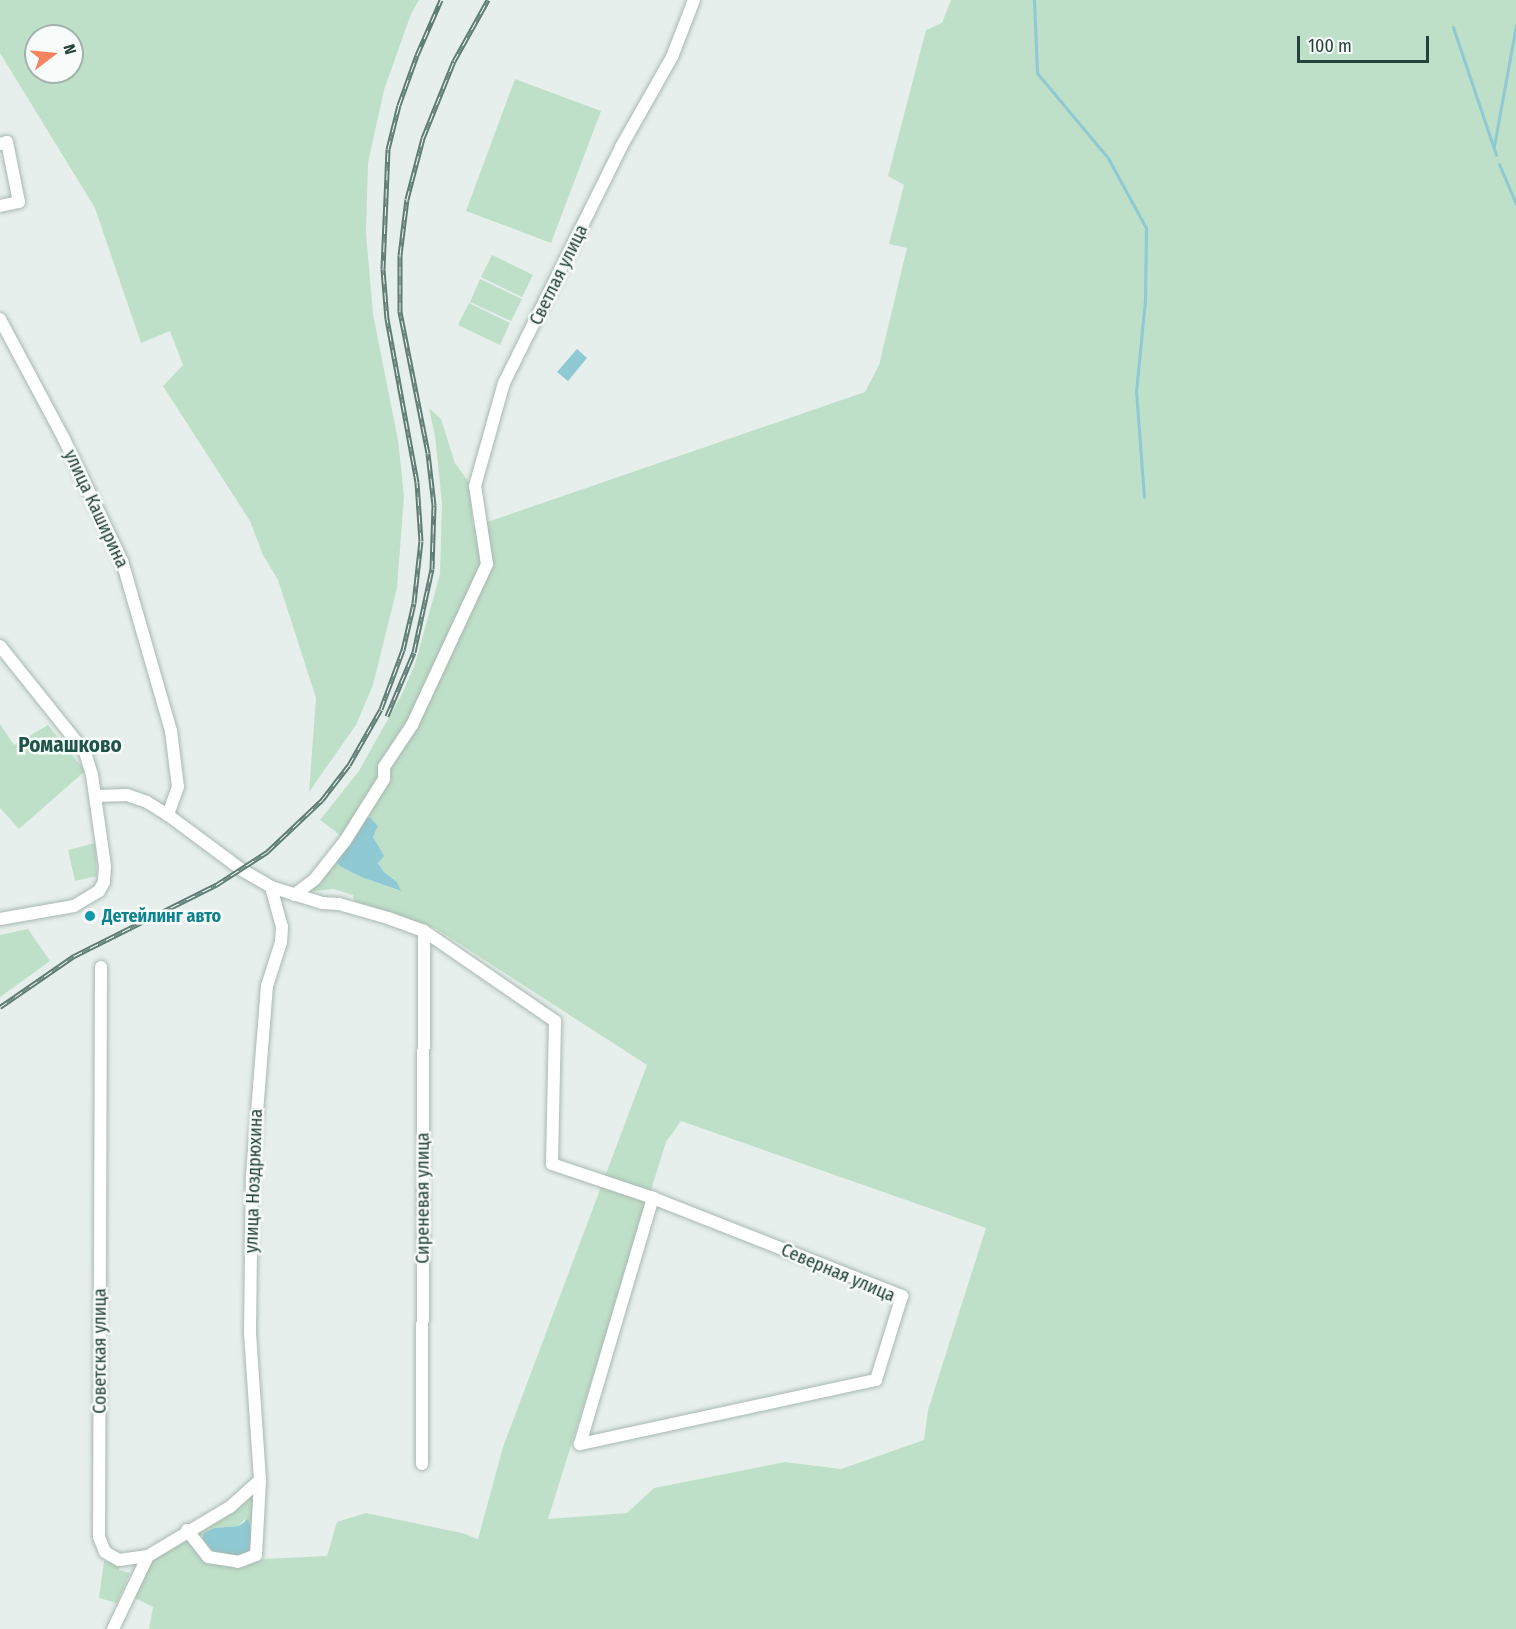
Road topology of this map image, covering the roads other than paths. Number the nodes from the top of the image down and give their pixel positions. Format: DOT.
graph roads {
  1 [pos="694,0"];
  2 [pos="0,144"];
  3 [pos="0,206"];
  4 [pos="0,319"];
  5 [pos="0,646"];
  6 [pos="96,796"];
  7 [pos="168,815"];
  8 [pos="272,887"];
  9 [pos="294,895"];
  10 [pos="0,919"];
  11 [pos="424,931"];
  12 [pos="101,967"];
  13 [pos="653,1198"];
  14 [pos="422,1464"];
  15 [pos="260,1480"];
  16 [pos="187,1530"];
  17 [pos="148,1556"];
  18 [pos="113,1629"];
  1 -- 9 [label="street, Светлая улица"];
  2 -- 3 [label="street"];
  4 -- 7 [label="street, улица Каширина"];
  5 -- 6 [label="street"];
  6 -- 7 [label="street"];
  6 -- 10 [label="street"];
  7 -- 8 [label="street"];
  8 -- 9 [label="street"];
  8 -- 15 [label="street, улица Ноздрюхина"];
  9 -- 11 [label="street"];
  11 -- 13 [label="street"];
  11 -- 14 [label="street, Сиреневая улица"];
  12 -- 17 [label="street, Советская улица"];
  13 -- 13 [label="street, Северная улица"];
  15 -- 16 [label="street, Советская улица"];
  15 -- 16 [label="street, улица Ноздрюхина"];
  16 -- 17 [label="street, Советская улица"];
  17 -- 18 [label="street"];
}
